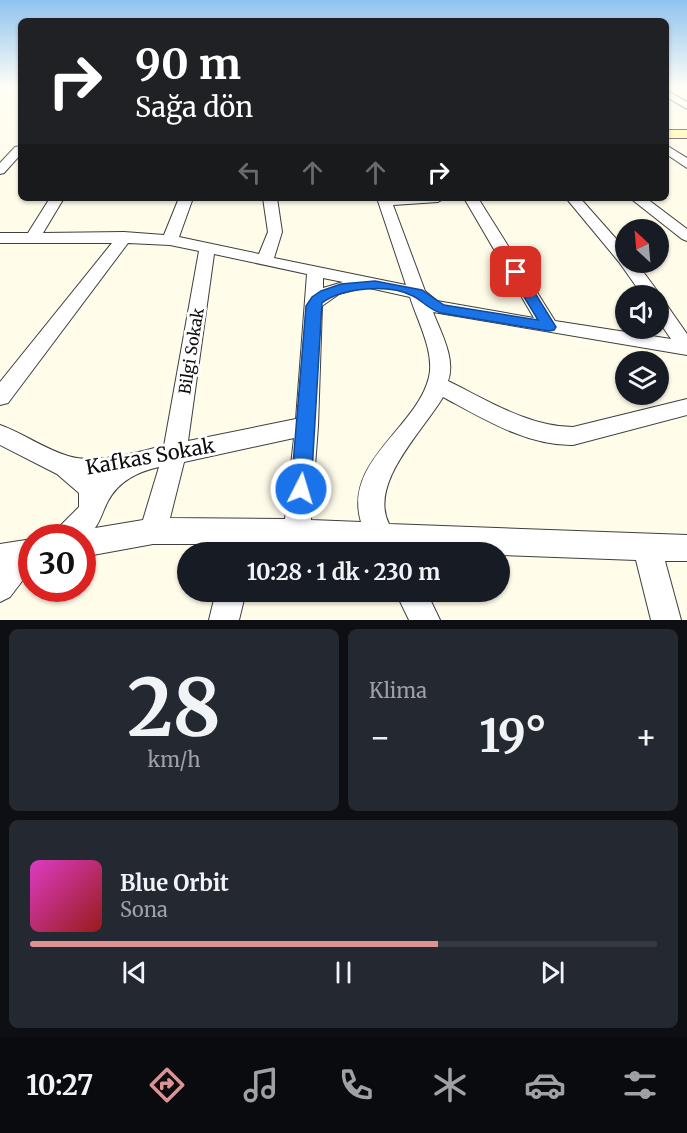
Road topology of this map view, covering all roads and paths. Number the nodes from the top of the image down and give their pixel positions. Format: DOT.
graph roads {
  1 [pos="669,134"];
  2 [pos="687,134"];
  3 [pos="0,150"];
  4 [pos="669,150"];
  5 [pos="13,154"];
  6 [pos="687,164"];
  7 [pos="0,170"];
  8 [pos="55,201"];
  9 [pos="185,201"];
  10 [pos="270,201"];
  11 [pos="386,201"];
  12 [pos="473,201"];
  13 [pos="576,201"];
  14 [pos="641,201"];
  15 [pos="687,236"];
  16 [pos="124,237"];
  17 [pos="33,238"];
  18 [pos="170,240"];
  19 [pos="2,241"];
  20 [pos="615,248"];
  21 [pos="207,249"];
  22 [pos="265,261"];
  23 [pos="315,272"];
  24 [pos="375,284"];
  25 [pos="417,293"];
  26 [pos="313,306"];
  27 [pos="669,322"];
  28 [pos="549,327"];
  29 [pos="686,347"];
  30 [pos="438,385"];
  31 [pos="0,396"];
  32 [pos="687,407"];
  33 [pos="307,426"];
  34 [pos="0,434"];
  35 [pos="175,452"];
  36 [pos="64,466"];
  37 [pos="87,524"];
  38 [pos="87,524"];
  39 [pos="96,530"];
  40 [pos="153,531"];
  41 [pos="297,532"];
  42 [pos="243,542"];
  43 [pos="370,542"];
  44 [pos="384,542"];
  45 [pos="510,545"];
  46 [pos="647,547"];
  47 [pos="687,548"];
  48 [pos="18,560"];
  49 [pos="0,587"];
  50 [pos="228,602"];
  51 [pos="416,602"];
  52 [pos="224,620"];
  53 [pos="425,620"];
  54 [pos="666,620"];
  1 -- 2 [label="street"];
  3 -- 5 [label="street"];
  4 -- 6 [label="street"];
  5 -- 7 [label="street"];
  8 -- 17 [label="street"];
  9 -- 18 [label="street"];
  10 -- 22 [label="street"];
  11 -- 25 [label="street"];
  12 -- 28 [label="street"];
  13 -- 20 [label="street"];
  14 -- 15 [label="street"];
  16 -- 17 [label="street"];
  16 -- 18 [label="street"];
  16 -- 31 [label="street"];
  17 -- 19 [label="street"];
  18 -- 21 [label="street"];
  21 -- 22 [label="street"];
  21 -- 35 [label="street, Bilgi Sokak"];
  22 -- 23 [label="street"];
  23 -- 24 [label="street"];
  23 -- 26 [label="street"];
  24 -- 25 [label="street"];
  24 -- 26 [label="street"];
  25 -- 28 [label="street"];
  25 -- 30 [label="street"];
  26 -- 33 [label="street"];
  27 -- 29 [label="street"];
  28 -- 29 [label="street"];
  30 -- 32 [label="street"];
  30 -- 44 [label="street"];
  33 -- 35 [label="street, Kafkas Sokak"];
  33 -- 41 [label="street"];
  34 -- 36 [label="street, Kafkas Sokak"];
  35 -- 36 [label="street, Kafkas Sokak"];
  35 -- 37 [label="street"];
  35 -- 40 [label="street, Bilgi Sokak"];
  36 -- 38 [label="street"];
  39 -- 40 [label="street"];
  40 -- 42 [label="street"];
  41 -- 42 [label="street"];
  41 -- 43 [label="street"];
  45 -- 46 [label="street"];
  46 -- 47 [label="street"];
  46 -- 54 [label="street"];
  48 -- 49 [label="street"];
  50 -- 52 [label="street"];
  51 -- 53 [label="street"];
}
